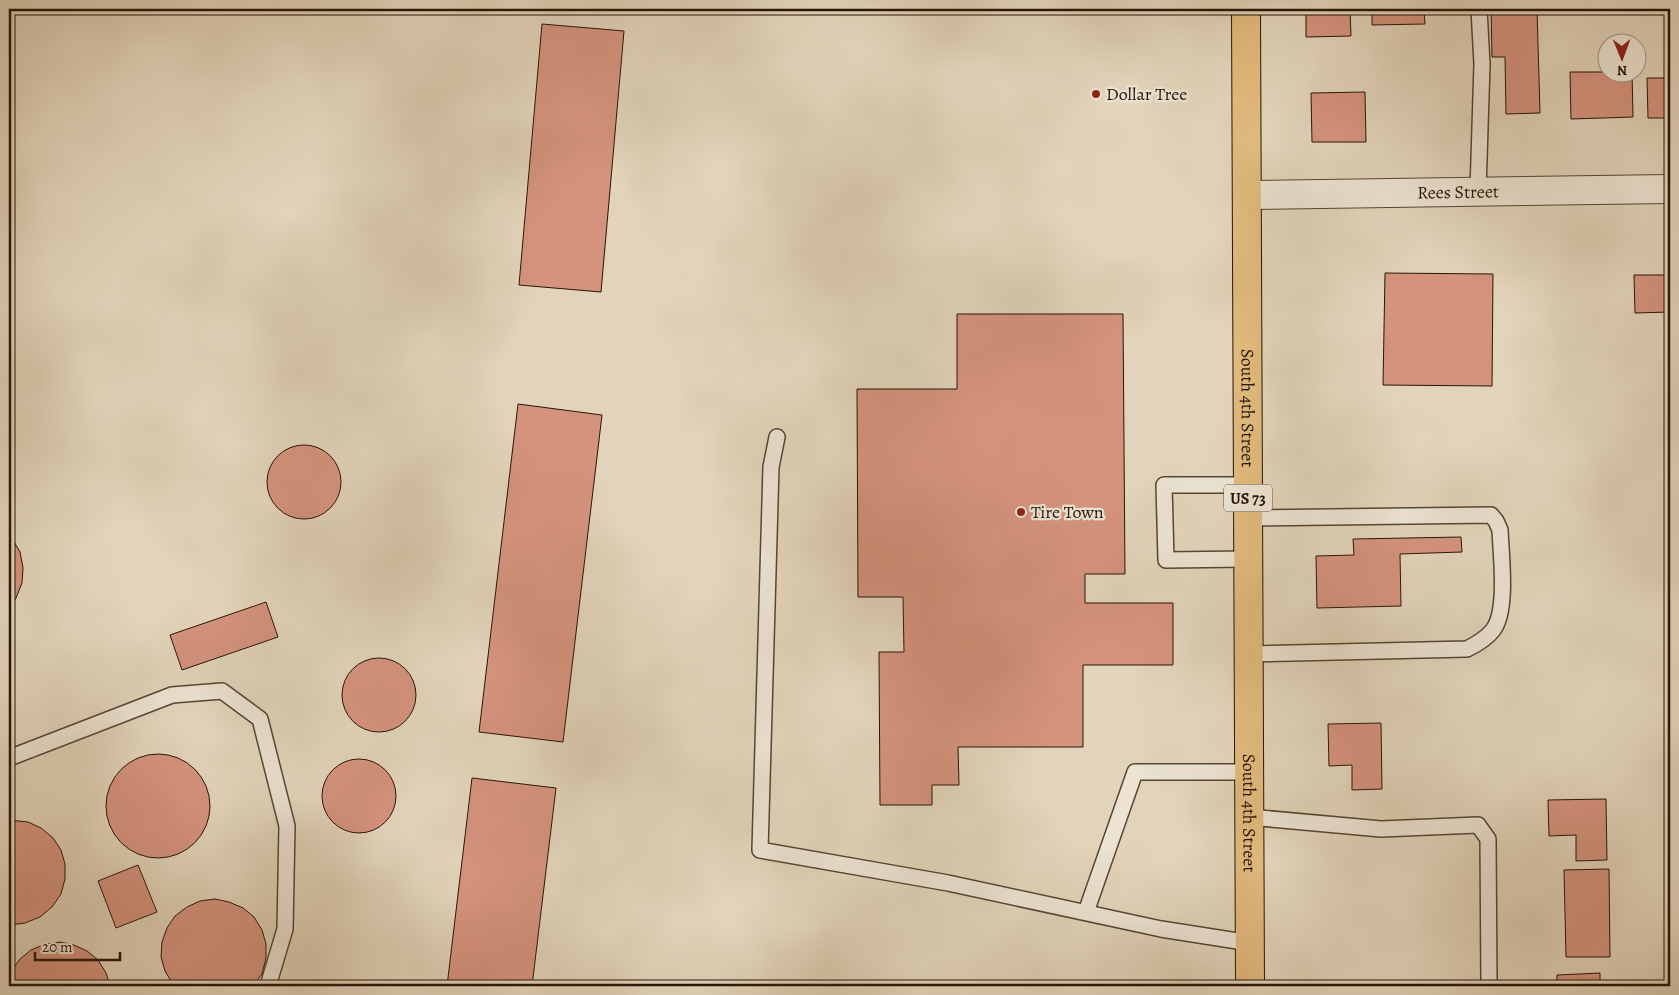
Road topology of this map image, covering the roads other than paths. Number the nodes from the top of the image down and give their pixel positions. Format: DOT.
graph roads {
  1 [pos="1246,9"];
  2 [pos="1479,9"];
  3 [pos="1670,189"];
  4 [pos="1478,191"];
  5 [pos="1247,195"];
  6 [pos="777,437"];
  7 [pos="1248,485"];
  8 [pos="1248,518"];
  9 [pos="1248,559"];
  10 [pos="1248,654"];
  11 [pos="9,758"];
  12 [pos="1249,772"];
  13 [pos="1249,817"];
  14 [pos="1086,912"];
  15 [pos="1250,943"];
  16 [pos="268,986"];
  17 [pos="1250,986"];
  18 [pos="1488,986"];
  1 -- 5 [label="highway, South 4th Street / US 73"];
  2 -- 4 [label="lane"];
  3 -- 4 [label="street, Rees Street"];
  4 -- 5 [label="street, Rees Street"];
  5 -- 7 [label="highway, South 4th Street / US 73"];
  6 -- 14 [label="lane"];
  7 -- 8 [label="highway, South 4th Street / US 73"];
  7 -- 9 [label="lane"];
  8 -- 9 [label="highway, South 4th Street / US 73"];
  8 -- 10 [label="lane"];
  9 -- 10 [label="highway, South 4th Street / US 73"];
  10 -- 12 [label="highway, South 4th Street / US 73"];
  11 -- 16 [label="lane"];
  12 -- 13 [label="highway, South 4th Street / US 73"];
  12 -- 14 [label="lane"];
  13 -- 15 [label="highway, South 4th Street / US 73"];
  13 -- 18 [label="lane"];
  14 -- 15 [label="lane"];
  15 -- 17 [label="highway, South 4th Street / US 73"];
}
